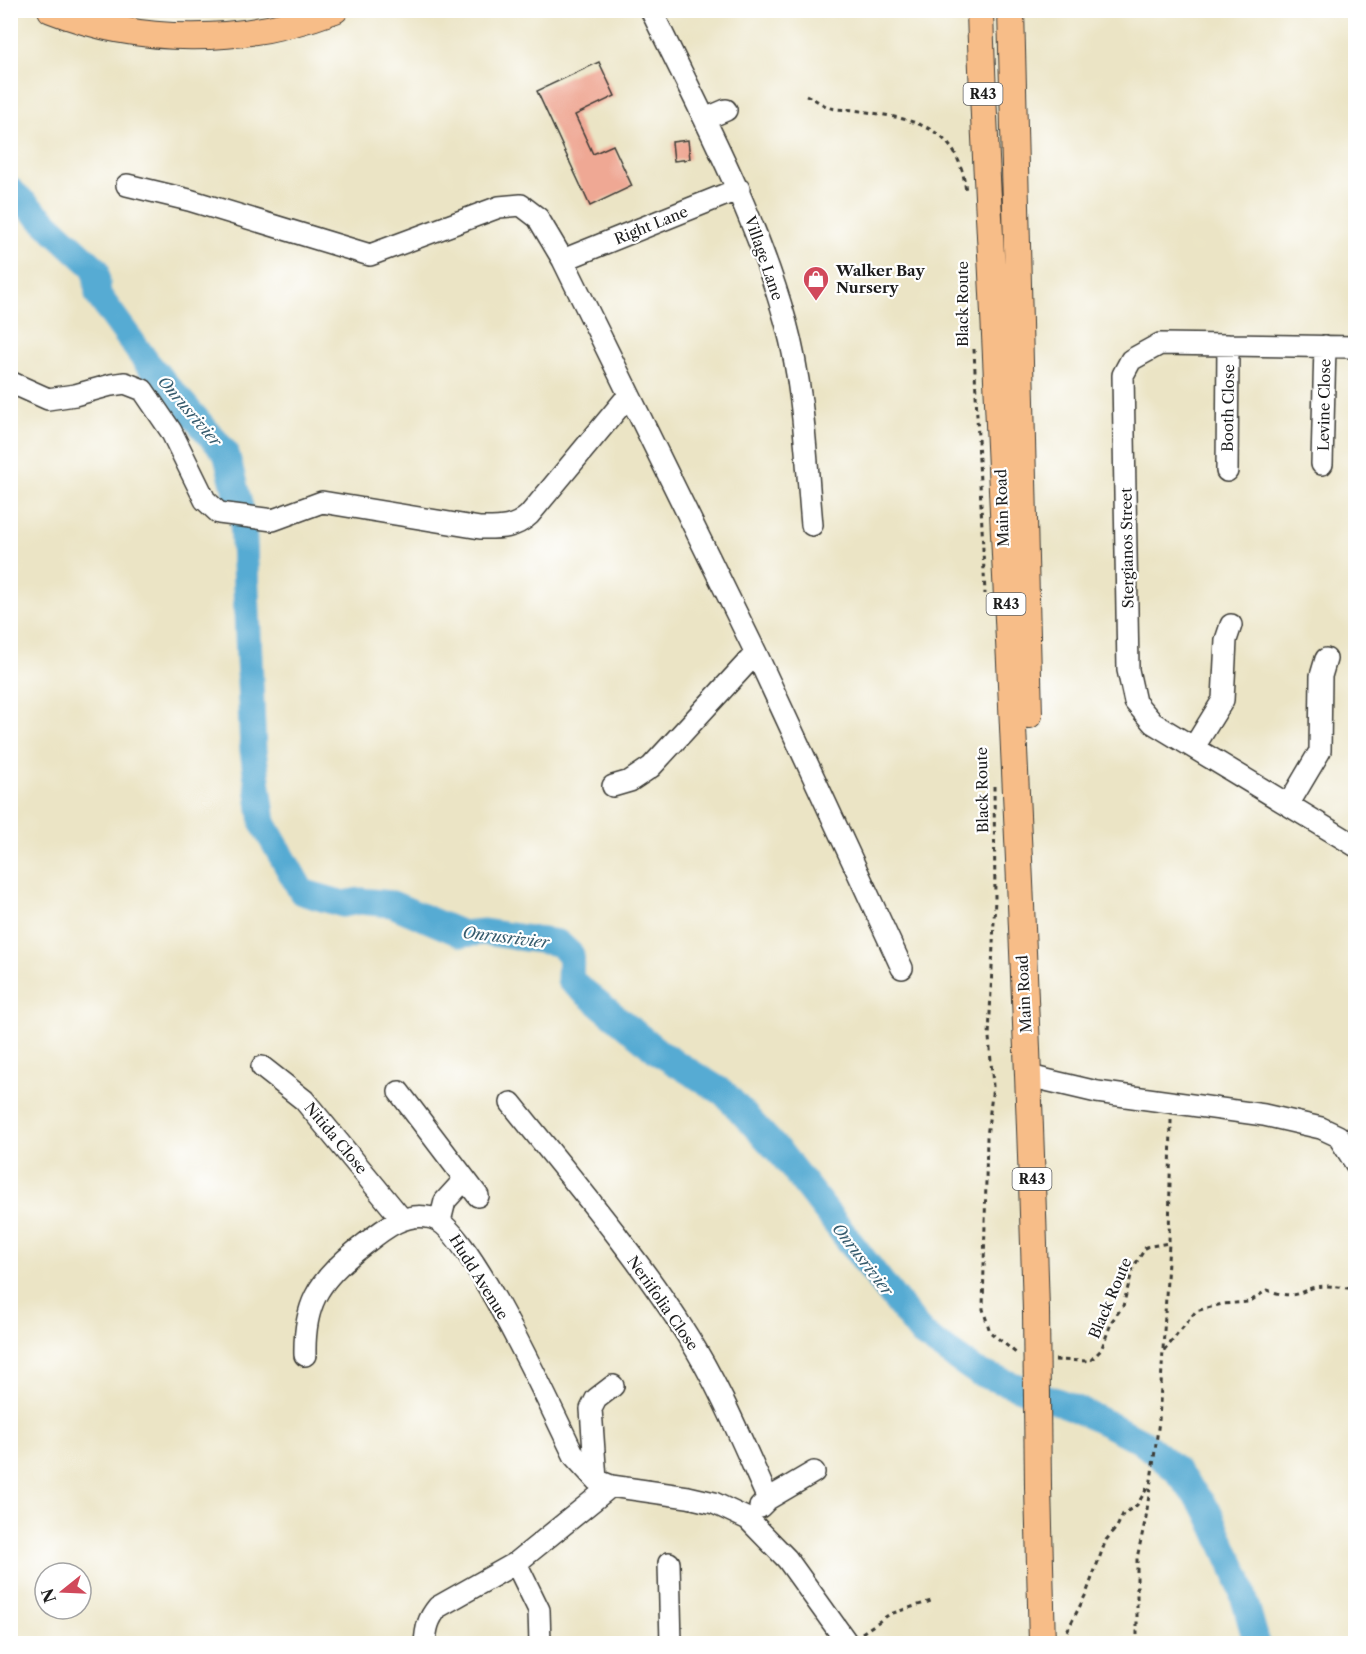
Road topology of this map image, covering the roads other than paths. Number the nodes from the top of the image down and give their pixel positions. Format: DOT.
graph roads {
  1 [pos="51,10"];
  2 [pos="335,10"];
  3 [pos="651,10"];
  4 [pos="980,10"];
  5 [pos="1011,10"];
  6 [pos="726,110"];
  7 [pos="705,119"];
  8 [pos="127,185"];
  9 [pos="739,189"];
  10 [pos="563,260"];
  11 [pos="1228,345"];
  12 [pos="1325,346"];
  13 [pos="1356,347"];
  14 [pos="10,382"];
  15 [pos="628,396"];
  16 [pos="1322,464"];
  17 [pos="1227,471"];
  18 [pos="812,525"];
  19 [pos="1231,625"];
  20 [pos="756,653"];
  21 [pos="1326,659"];
  22 [pos="1194,747"];
  23 [pos="613,786"];
  24 [pos="1288,805"];
  25 [pos="1356,846"];
  26 [pos="902,968"];
  27 [pos="1028,1048"];
  28 [pos="262,1067"];
  29 [pos="1029,1076"];
  30 [pos="399,1092"];
  31 [pos="510,1103"];
  32 [pos="1356,1164"];
  33 [pos="401,1218"];
  34 [pos="440,1221"];
  35 [pos="305,1355"];
  36 [pos="613,1386"];
  37 [pos="814,1472"];
  38 [pos="604,1483"];
  39 [pos="768,1499"];
  40 [pos="748,1519"];
  41 [pos="516,1563"];
  42 [pos="669,1563"];
  43 [pos="848,1643"];
  44 [pos="425,1644"];
  45 [pos="540,1644"];
  46 [pos="671,1644"];
  47 [pos="1042,1644"];
  1 -- 2 [label="main road"];
  3 -- 7 [label="street, Village Lane"];
  4 -- 27 [label="main road, Main Road / R43"];
  5 -- 27 [label="main road, Main Road / R43"];
  6 -- 7 [label="street"];
  7 -- 9 [label="street, Village Lane"];
  8 -- 10 [label="street"];
  9 -- 10 [label="street, Right Lane"];
  9 -- 18 [label="street, Village Lane"];
  10 -- 15 [label="street"];
  11 -- 12 [label="street, Stergianos Street"];
  11 -- 17 [label="street, Booth Close"];
  11 -- 22 [label="street, Stergianos Street"];
  12 -- 13 [label="street, Stergianos Street"];
  12 -- 16 [label="street, Levine Close"];
  14 -- 15 [label="street"];
  15 -- 20 [label="street"];
  19 -- 22 [label="street"];
  20 -- 23 [label="street"];
  20 -- 26 [label="street"];
  21 -- 24 [label="street"];
  22 -- 24 [label="street, Stergianos Street"];
  24 -- 25 [label="street, Stergianos Street"];
  27 -- 29 [label="main road, R43"];
  28 -- 33 [label="street, Nitida Close"];
  29 -- 32 [label="street"];
  29 -- 47 [label="main road, R43, bridge"];
  30 -- 34 [label="street"];
  31 -- 39 [label="street, Neriifolia Close"];
  33 -- 34 [label="street, Hudd Avenue"];
  33 -- 35 [label="street"];
  34 -- 38 [label="street, Hudd Avenue"];
  36 -- 38 [label="street"];
  37 -- 39 [label="street"];
  38 -- 40 [label="street"];
  38 -- 41 [label="street"];
  39 -- 40 [label="street"];
  40 -- 43 [label="street"];
  41 -- 44 [label="street"];
  41 -- 45 [label="street"];
  42 -- 46 [label="street"];
}
